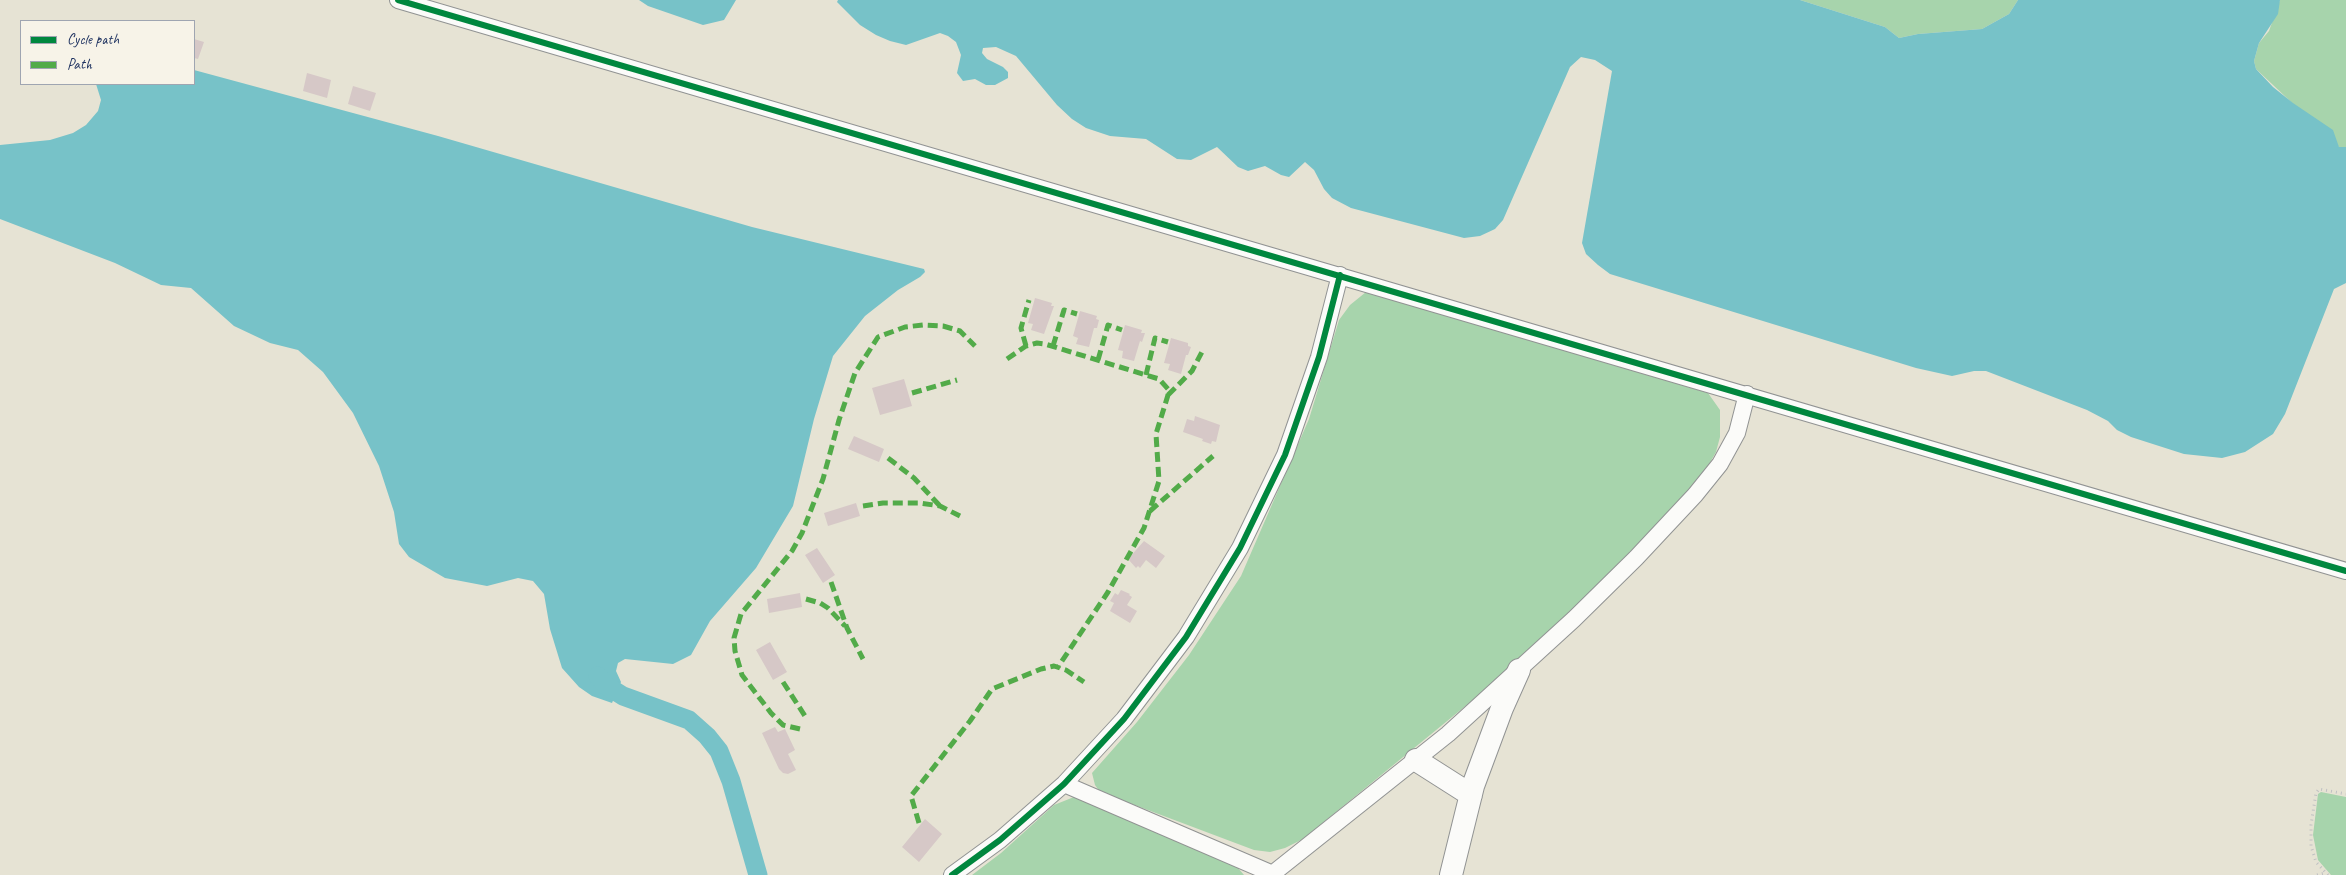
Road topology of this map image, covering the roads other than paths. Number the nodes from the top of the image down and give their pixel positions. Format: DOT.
graph roads {
  1 [pos="398,0"];
  2 [pos="1340,275"];
  3 [pos="1747,394"];
  4 [pos="2346,571"];
  5 [pos="1519,670"];
  6 [pos="1416,760"];
  7 [pos="1064,784"];
  8 [pos="1471,795"];
  9 [pos="952,875"];
  10 [pos="1272,875"];
  11 [pos="1451,875"];
  1 -- 2 [label="street"];
  2 -- 3 [label="street"];
  2 -- 7 [label="street"];
  3 -- 4 [label="street"];
  3 -- 5 [label="street"];
  5 -- 6 [label="street"];
  5 -- 8 [label="main road"];
  6 -- 8 [label="main road"];
  6 -- 10 [label="street"];
  7 -- 9 [label="street"];
  7 -- 10 [label="street"];
  8 -- 11 [label="main road"];
}
